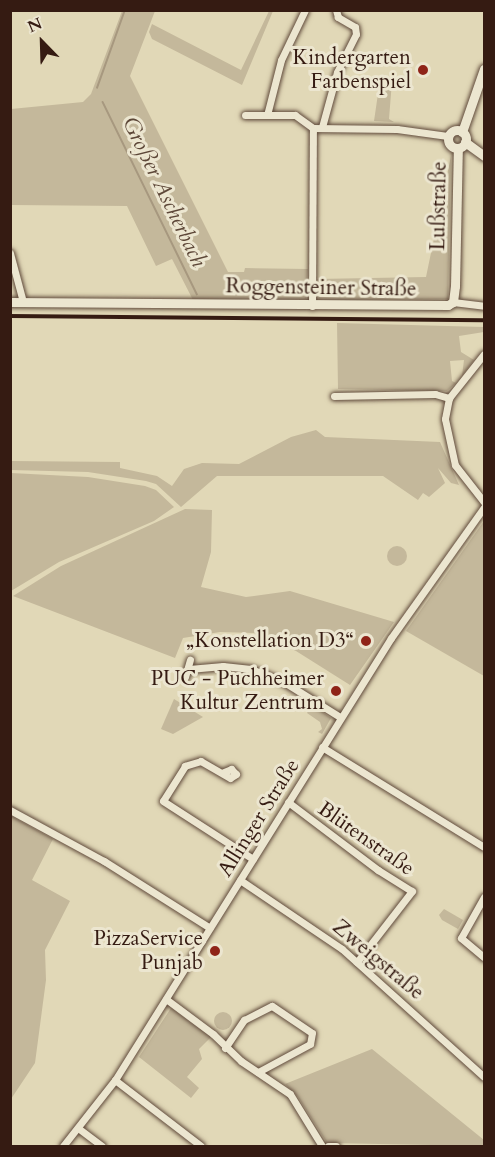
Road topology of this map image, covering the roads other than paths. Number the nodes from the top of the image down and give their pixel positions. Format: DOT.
graph roads {
  1 [pos="305,10"];
  2 [pos="336,10"];
  3 [pos="484,69"];
  4 [pos="245,115"];
  5 [pos="267,115"];
  6 [pos="313,128"];
  7 [pos="322,128"];
  8 [pos="462,132"];
  9 [pos="448,136"];
  10 [pos="461,145"];
  11 [pos="484,156"];
  12 [pos="10,253"];
  13 [pos="10,302"];
  14 [pos="23,302"];
  15 [pos="453,302"];
  16 [pos="312,306"];
  17 [pos="484,306"];
  18 [pos="484,354"];
  19 [pos="334,396"];
  20 [pos="449,398"];
  21 [pos="484,502"];
  22 [pos="484,507"];
  23 [pos="190,660"];
  24 [pos="189,669"];
  25 [pos="184,677"];
  26 [pos="340,717"];
  27 [pos="322,747"];
  28 [pos="224,772"];
  29 [pos="288,802"];
  30 [pos="10,810"];
  31 [pos="484,847"];
  32 [pos="253,859"];
  33 [pos="240,880"];
  34 [pos="484,897"];
  35 [pos="210,928"];
  36 [pos="484,957"];
  37 [pos="357,962"];
  38 [pos="166,999"];
  39 [pos="225,1048"];
  40 [pos="258,1072"];
  41 [pos="484,1077"];
  42 [pos="115,1080"];
  43 [pos="78,1128"];
  44 [pos="63,1146"];
  45 [pos="102,1146"];
  46 [pos="201,1146"];
  47 [pos="322,1146"];
  48 [pos="328,1146"];
  49 [pos="336,1146"];
  1 -- 5 [label="street"];
  2 -- 7 [label="street"];
  3 -- 8 [label="street"];
  4 -- 5 [label="street"];
  5 -- 6 [label="street"];
  6 -- 7 [label="street"];
  6 -- 16 [label="street"];
  7 -- 9 [label="street"];
  8 -- 9 [label="street"];
  8 -- 10 [label="street, Lußstraße"];
  9 -- 10 [label="street"];
  10 -- 11 [label="street"];
  10 -- 15 [label="street, Lußstraße"];
  12 -- 14 [label="street"];
  13 -- 14 [label="street, Roggensteiner Straße"];
  14 -- 16 [label="street, Roggensteiner Straße"];
  15 -- 16 [label="street, Roggensteiner Straße"];
  15 -- 17 [label="street, Roggensteiner Straße"];
  18 -- 20 [label="street"];
  19 -- 20 [label="street"];
  20 -- 21 [label="street"];
  22 -- 26 [label="street, Allinger Straße"];
  23 -- 24 [label="street"];
  24 -- 25 [label="street"];
  24 -- 26 [label="street"];
  26 -- 27 [label="street, Allinger Straße"];
  27 -- 29 [label="street, Allinger Straße"];
  27 -- 31 [label="street"];
  28 -- 32 [label="street"];
  29 -- 32 [label="street, Allinger Straße"];
  29 -- 37 [label="street, Blütenstraße"];
  30 -- 35 [label="street"];
  32 -- 33 [label="street, Allinger Straße"];
  33 -- 35 [label="street, Allinger Straße"];
  33 -- 37 [label="street, Zweigstraße"];
  34 -- 36 [label="street"];
  35 -- 38 [label="street, Allinger Straße"];
  37 -- 41 [label="street, Zweigstraße"];
  38 -- 39 [label="street"];
  38 -- 42 [label="street, Allinger Straße"];
  39 -- 40 [label="street"];
  39 -- 40 [label="street"];
  40 -- 47 [label="street"];
  42 -- 43 [label="street, Allinger Straße"];
  42 -- 46 [label="street"];
  43 -- 44 [label="street, Allinger Straße"];
  43 -- 45 [label="street"];
  48 -- 49 [label="street"];
}
